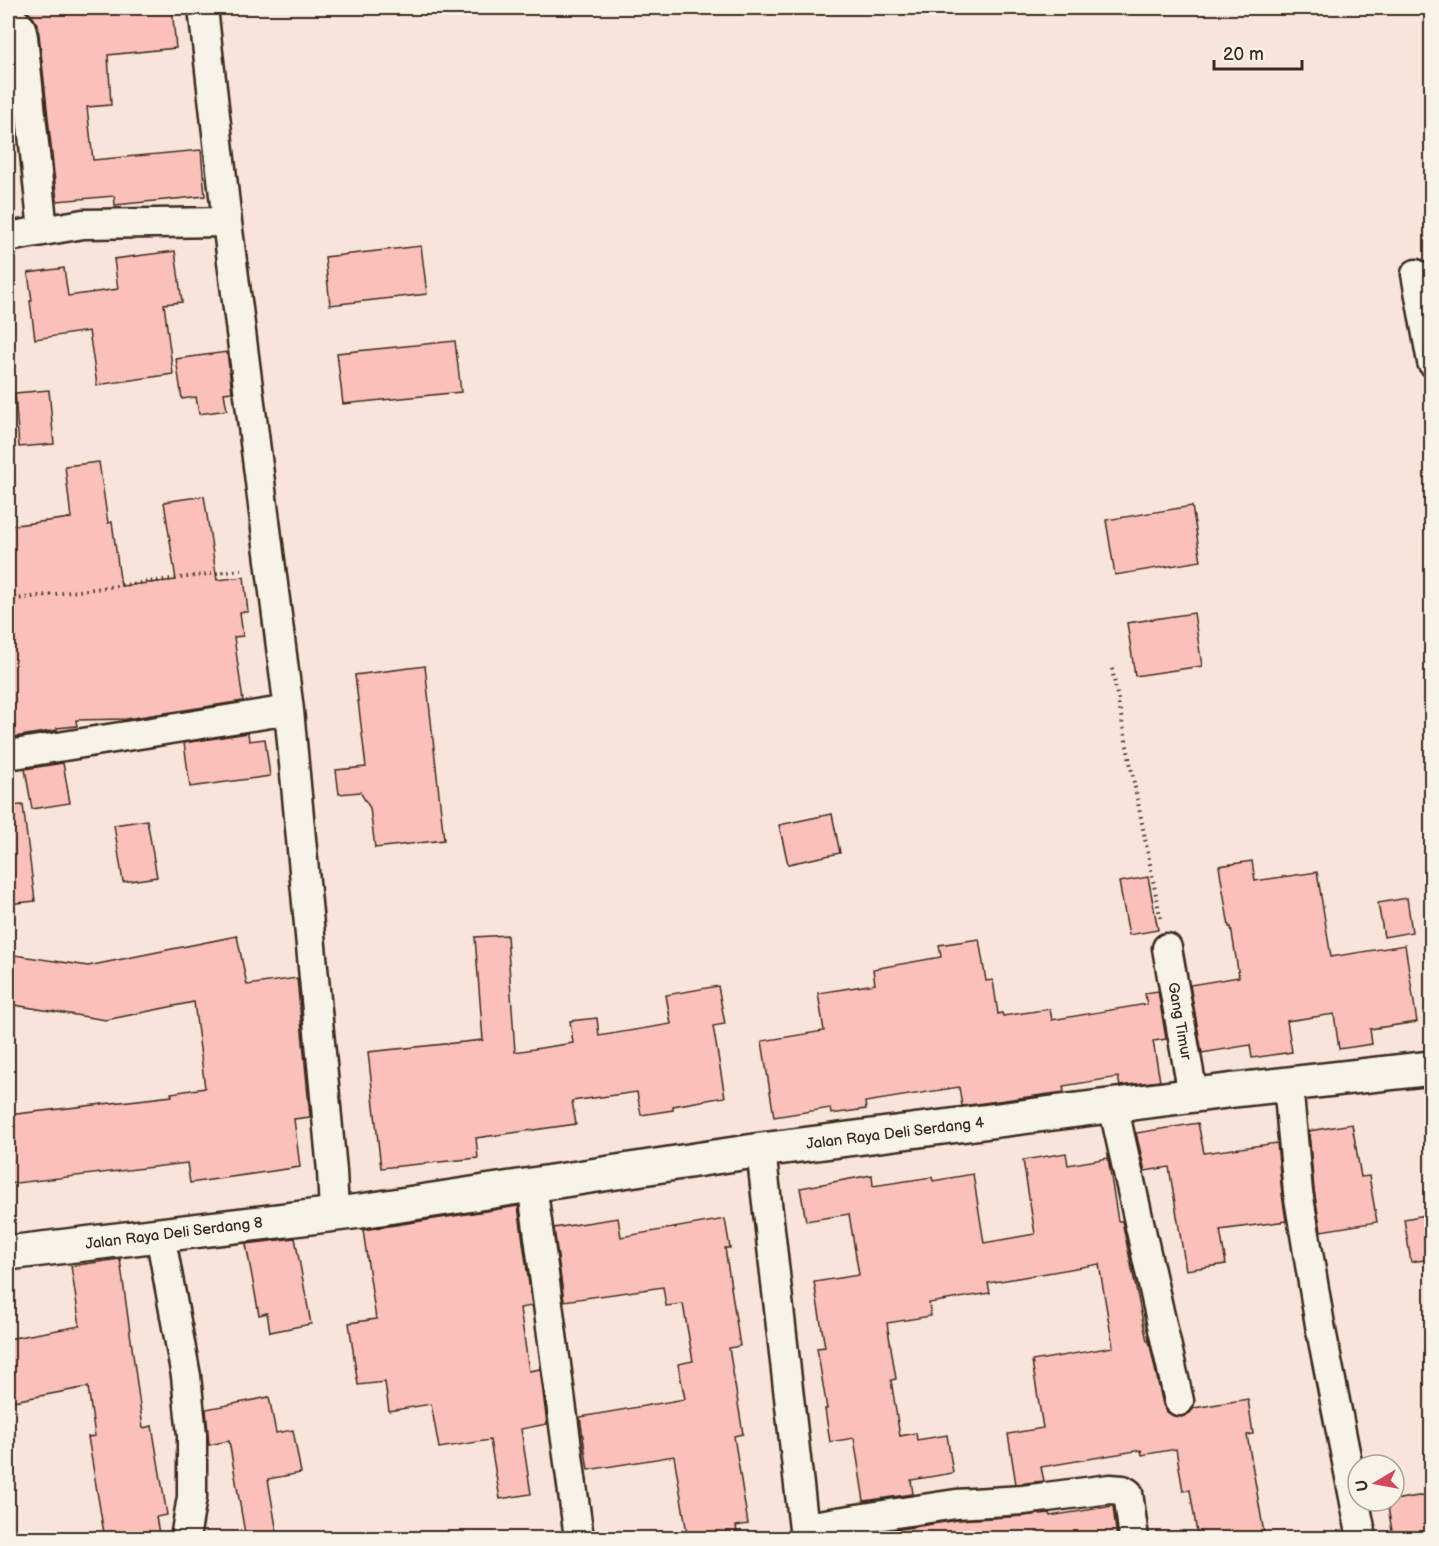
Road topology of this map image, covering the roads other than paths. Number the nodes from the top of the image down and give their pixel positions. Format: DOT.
graph roads {
  1 [pos="203,8"];
  2 [pos="8,15"];
  3 [pos="227,222"];
  4 [pos="43,231"];
  5 [pos="8,237"];
  6 [pos="1416,274"];
  7 [pos="1431,362"];
  8 [pos="289,710"];
  9 [pos="8,755"];
  10 [pos="1167,948"];
  11 [pos="1431,1068"];
  12 [pos="1288,1084"];
  13 [pos="1194,1095"];
  14 [pos="1113,1105"];
  15 [pos="761,1150"];
  16 [pos="532,1184"];
  17 [pos="345,1212"];
  18 [pos="160,1234"];
  19 [pos="8,1253"];
  20 [pos="1179,1401"];
  21 [pos="805,1533"];
  22 [pos="185,1539"];
  23 [pos="579,1539"];
  24 [pos="1134,1539"];
  25 [pos="1362,1539"];
  1 -- 3 [label="street"];
  2 -- 4 [label="street"];
  3 -- 4 [label="street"];
  3 -- 8 [label="street"];
  4 -- 5 [label="street"];
  6 -- 7 [label="street"];
  8 -- 9 [label="street"];
  8 -- 17 [label="street"];
  10 -- 13 [label="street, Gang Timur"];
  11 -- 12 [label="street, Jalan Raya Deli Serdang 4"];
  12 -- 13 [label="street, Jalan Raya Deli Serdang 4"];
  12 -- 25 [label="street"];
  13 -- 14 [label="street, Jalan Raya Deli Serdang 4"];
  14 -- 15 [label="street, Jalan Raya Deli Serdang 4"];
  14 -- 20 [label="street"];
  15 -- 16 [label="street, Jalan Raya Deli Serdang 4"];
  15 -- 21 [label="street"];
  16 -- 17 [label="street, Jalan Raya Deli Serdang 4"];
  16 -- 23 [label="street"];
  17 -- 18 [label="street, Jalan Raya Deli Serdang 8"];
  18 -- 19 [label="street, Jalan Raya Deli Serdang 8"];
  18 -- 22 [label="street"];
  21 -- 24 [label="street"];
}
